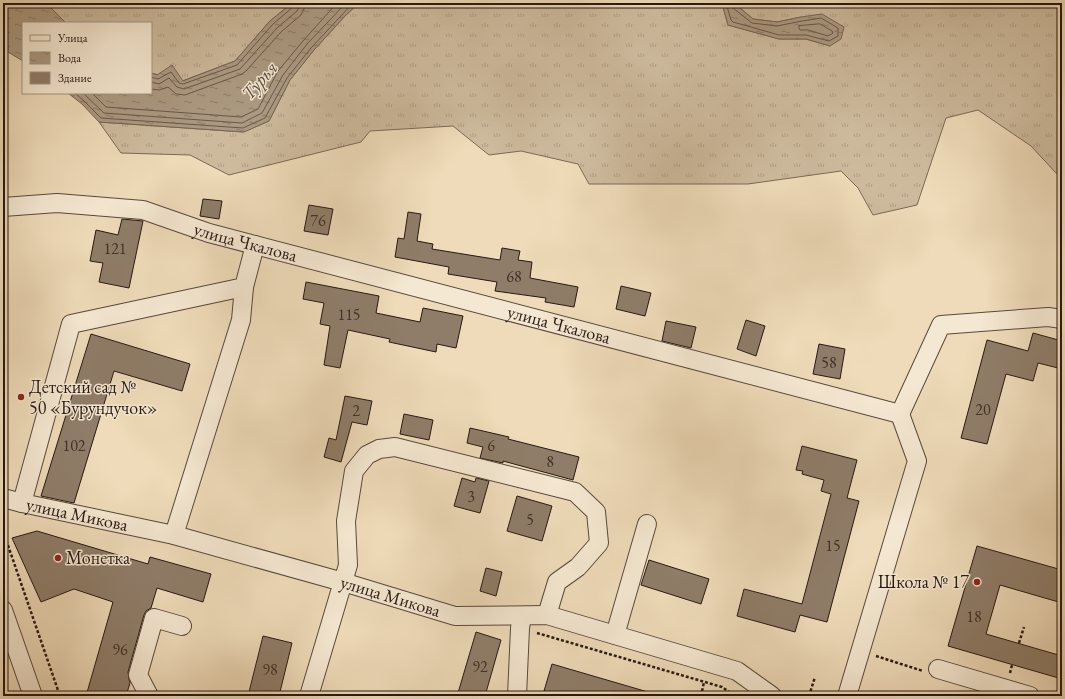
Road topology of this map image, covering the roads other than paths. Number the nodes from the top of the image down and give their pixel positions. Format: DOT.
graph roads {
  1 [pos="3,207"];
  2 [pos="255,245"];
  3 [pos="244,286"];
  4 [pos="1062,319"];
  5 [pos="900,414"];
  6 [pos="3,498"];
  7 [pos="22,503"];
  8 [pos="647,524"];
  9 [pos="174,535"];
  10 [pos="342,582"];
  11 [pos="3,610"];
  12 [pos="547,615"];
  13 [pos="522,616"];
  14 [pos="182,626"];
  15 [pos="615,635"];
  16 [pos="938,669"];
  17 [pos="33,696"];
  18 [pos="149,696"];
  19 [pos="309,696"];
  20 [pos="517,696"];
  21 [pos="772,696"];
  22 [pos="847,696"];
  23 [pos="1030,696"];
  1 -- 2 [label="street, улица Чкалова"];
  2 -- 3 [label="street"];
  2 -- 5 [label="street, улица Чкалова"];
  3 -- 7 [label="street"];
  3 -- 9 [label="street"];
  4 -- 5 [label="street"];
  5 -- 22 [label="street"];
  6 -- 7 [label="street, улица Микова"];
  7 -- 9 [label="street, улица Микова"];
  8 -- 15 [label="street"];
  9 -- 10 [label="street, улица Микова"];
  10 -- 12 [label="street"];
  10 -- 13 [label="street, улица Микова"];
  10 -- 19 [label="street"];
  11 -- 17 [label="street"];
  12 -- 13 [label="street, улица Микова"];
  12 -- 15 [label="street, улица Микова"];
  13 -- 20 [label="street"];
  14 -- 18 [label="street"];
  15 -- 21 [label="street, улица Микова"];
  16 -- 23 [label="street"];
}
